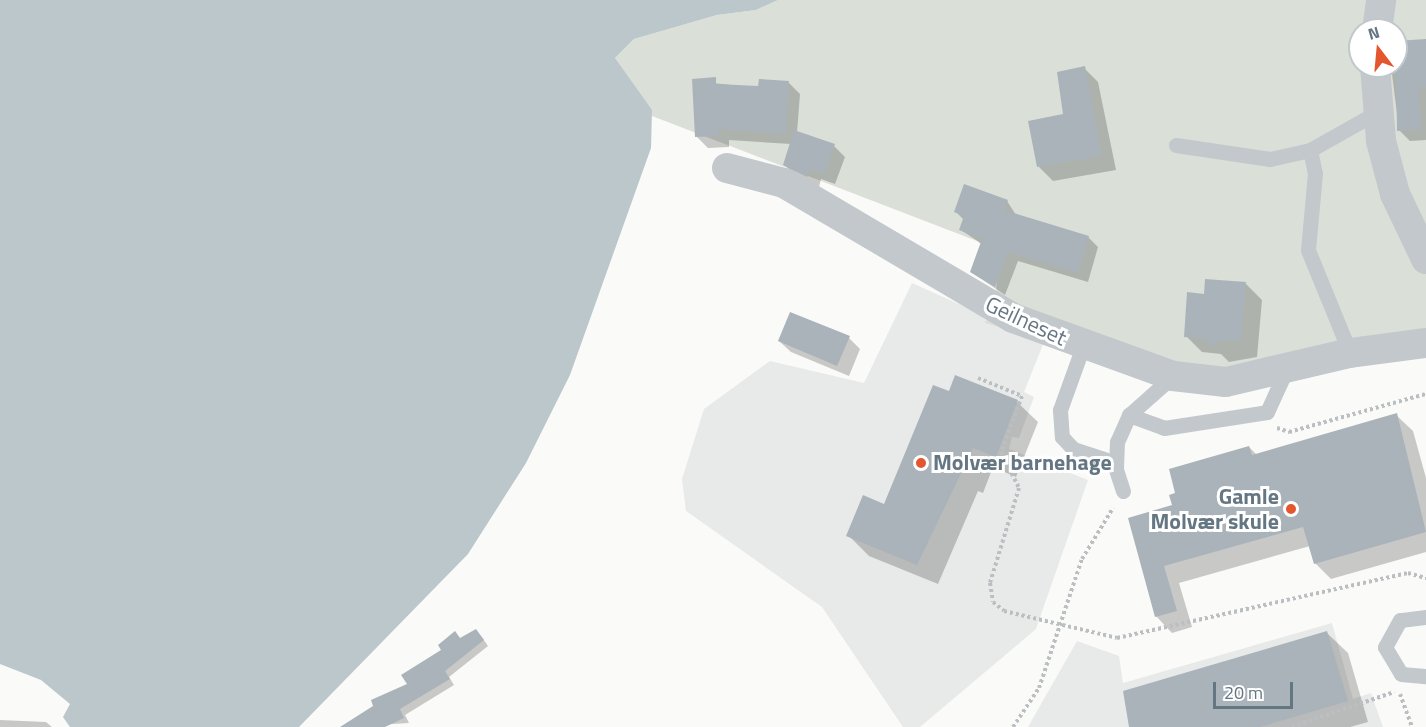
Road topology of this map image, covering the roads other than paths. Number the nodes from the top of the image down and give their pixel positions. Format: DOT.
graph roads {
  1 [pos="1375,78"];
  2 [pos="1376,113"];
  3 [pos="1176,145"];
  4 [pos="1310,150"];
  5 [pos="727,168"];
  6 [pos="1426,259"];
  7 [pos="1426,343"];
  8 [pos="1083,346"];
  9 [pos="1350,353"];
  10 [pos="1288,366"];
  11 [pos="1173,376"];
  12 [pos="1129,415"];
  13 [pos="1116,463"];
  14 [pos="1123,491"];
  15 [pos="1426,617"];
  16 [pos="1426,676"];
  1 -- 2 [label="street"];
  2 -- 4 [label="lane"];
  2 -- 6 [label="street"];
  3 -- 4 [label="lane"];
  4 -- 9 [label="lane"];
  5 -- 8 [label="street, Geilneset"];
  7 -- 9 [label="street, Geilneset"];
  8 -- 11 [label="street, Geilneset"];
  8 -- 13 [label="lane"];
  9 -- 10 [label="street, Geilneset"];
  10 -- 11 [label="street, Geilneset"];
  10 -- 12 [label="lane"];
  11 -- 12 [label="lane"];
  12 -- 13 [label="lane"];
  13 -- 14 [label="lane"];
  15 -- 16 [label="lane"];
}
